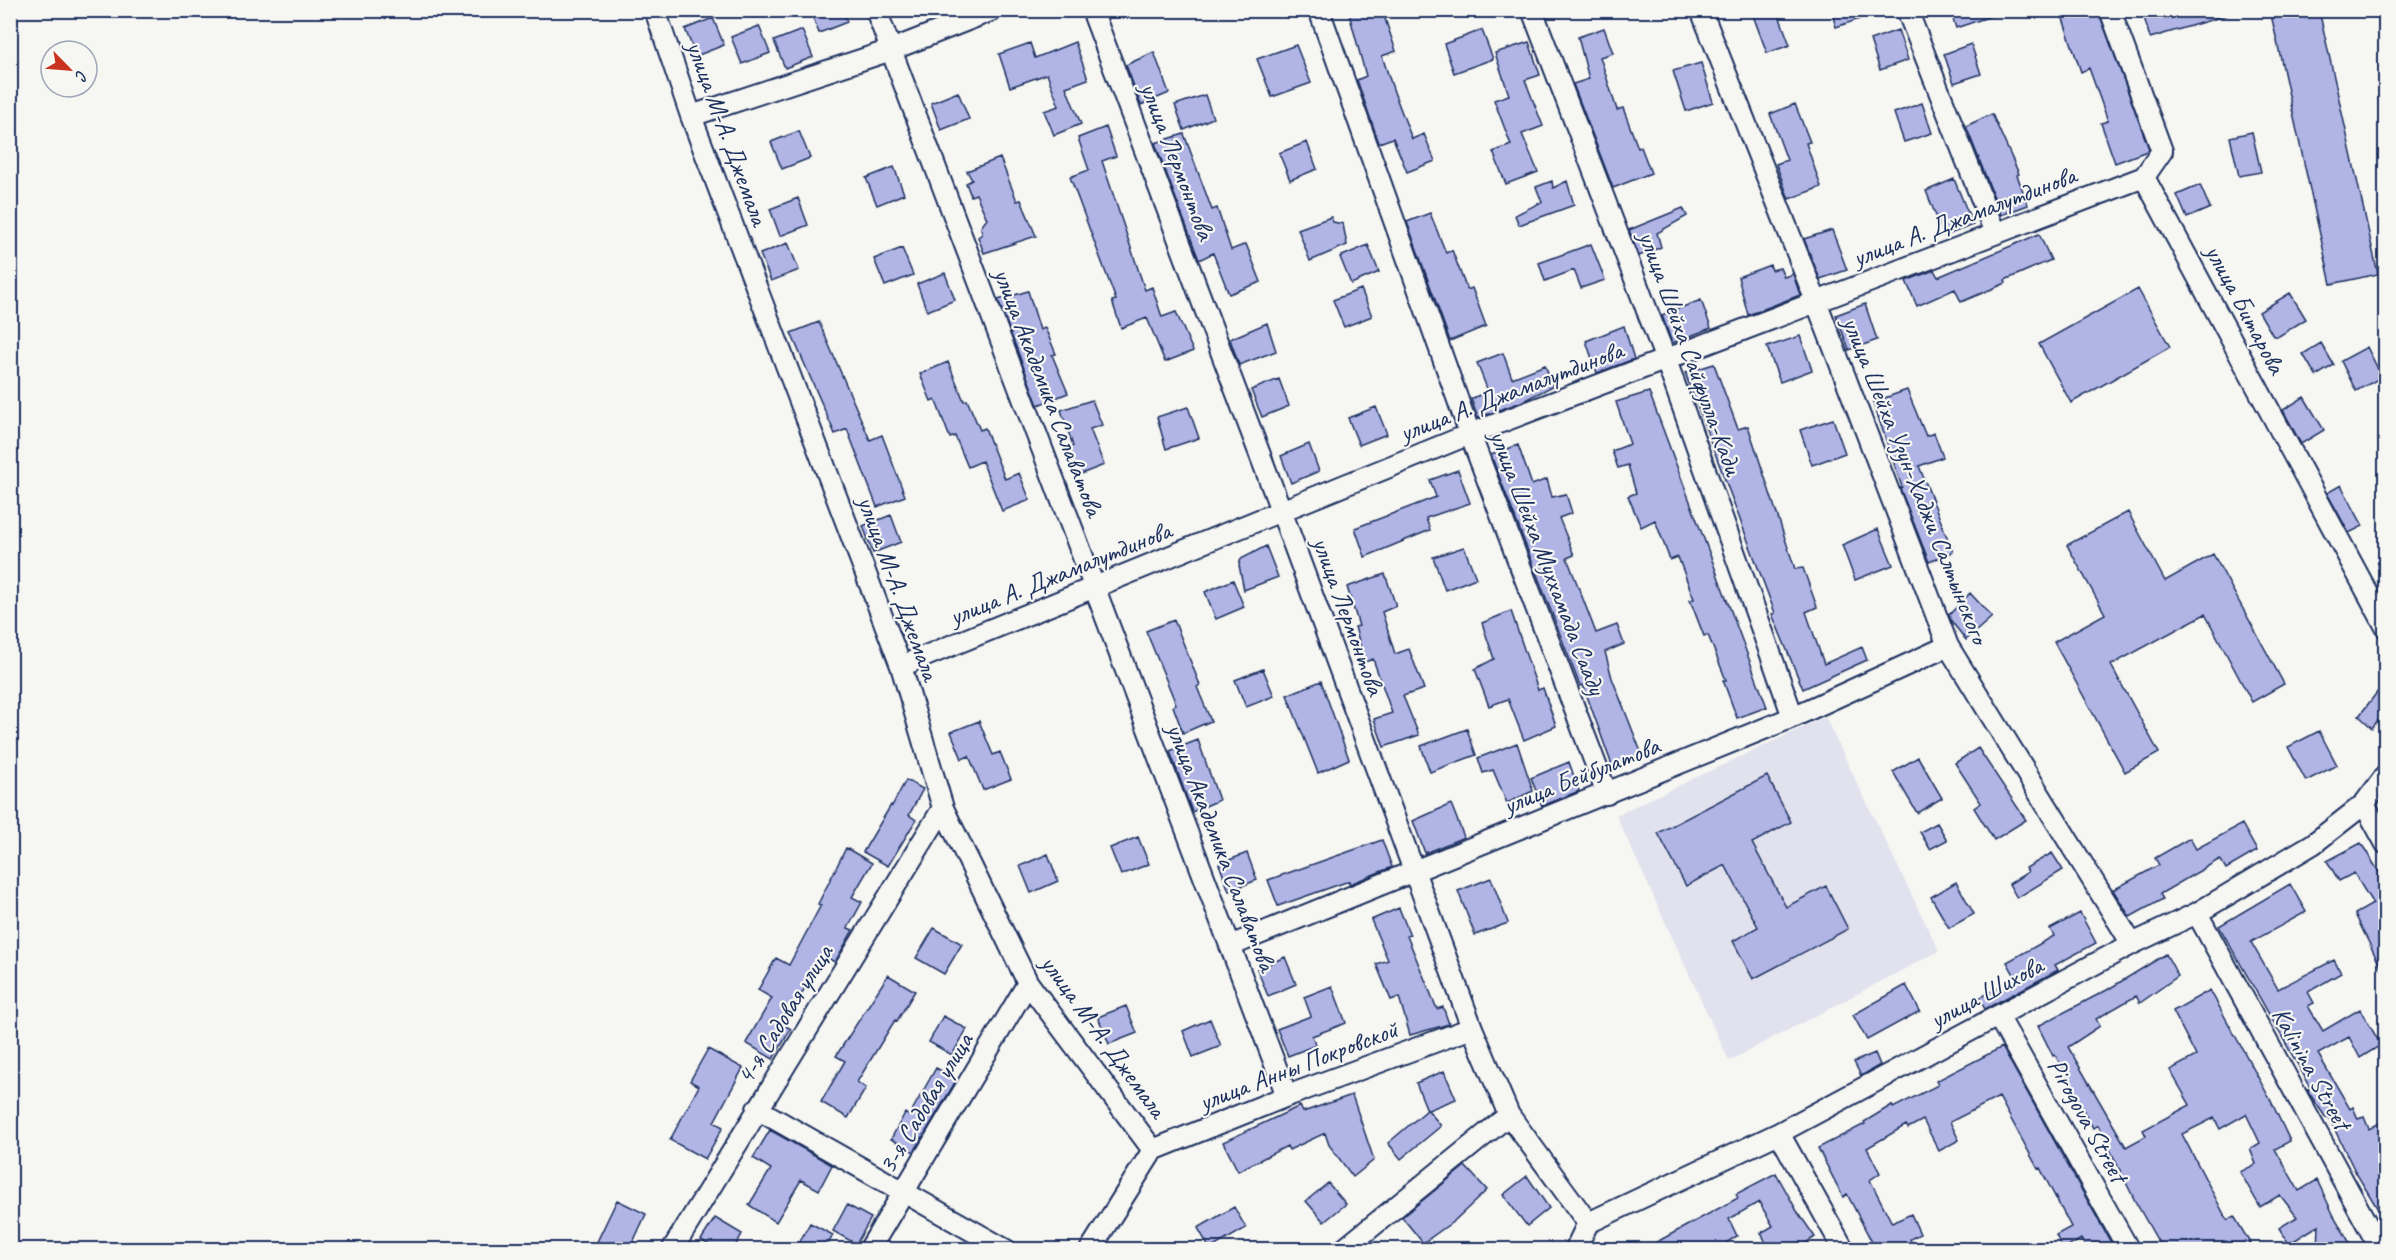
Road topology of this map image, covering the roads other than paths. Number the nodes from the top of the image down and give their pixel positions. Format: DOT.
graph roads {
  1 [pos="655,10"];
  2 [pos="876,10"];
  3 [pos="993,10"];
  4 [pos="1092,10"];
  5 [pos="1319,10"];
  6 [pos="1532,10"];
  7 [pos="1701,10"];
  8 [pos="1907,10"];
  9 [pos="2110,10"];
  10 [pos="891,50"];
  11 [pos="691,116"];
  12 [pos="2144,177"];
  13 [pos="1995,233"];
  14 [pos="1816,301"];
  15 [pos="1666,360"];
  16 [pos="1470,434"];
  17 [pos="1281,513"];
  18 [pos="1095,588"];
  19 [pos="2385,627"];
  20 [pos="1948,646"];
  21 [pos="902,666"];
  22 [pos="1793,717"];
  23 [pos="2385,775"];
  24 [pos="1607,794"];
  25 [pos="2364,804"];
  26 [pos="943,808"];
  27 [pos="2385,844"];
  28 [pos="1414,872"];
  29 [pos="2197,913"];
  30 [pos="2132,944"];
  31 [pos="1230,946"];
  32 [pos="1028,983"];
  33 [pos="1998,1016"];
  34 [pos="1472,1028"];
  35 [pos="1287,1096"];
  36 [pos="757,1109"];
  37 [pos="1509,1115"];
  38 [pos="1779,1133"];
  39 [pos="1153,1150"];
  40 [pos="904,1191"];
  41 [pos="1588,1223"];
  42 [pos="672,1250"];
  43 [pos="869,1250"];
  44 [pos="1006,1250"];
  45 [pos="1090,1250"];
  46 [pos="1343,1250"];
  47 [pos="1575,1250"];
  48 [pos="1844,1250"];
  49 [pos="2129,1250"];
  50 [pos="2380,1250"];
  1 -- 11 [label="street, улица М-А. Джемала"];
  2 -- 10 [label="street, улица Академика Салаватова"];
  3 -- 10 [label="street"];
  4 -- 17 [label="street, улица Лермонтова"];
  5 -- 16 [label="street, улица Шейха Муххамада Сааду"];
  6 -- 15 [label="street, улица Шейха Сайфулла-Кади"];
  7 -- 14 [label="street, улица Шейха Узун-Хаджи Салтынского"];
  8 -- 13 [label="street"];
  9 -- 12 [label="street"];
  10 -- 11 [label="street"];
  10 -- 18 [label="street, улица Академика Салаватова"];
  11 -- 21 [label="street, улица М-А. Джемала"];
  12 -- 13 [label="street, улица А. Джамалутдинова"];
  12 -- 19 [label="street, улица Битарова"];
  13 -- 14 [label="street, улица А. Джамалутдинова"];
  14 -- 15 [label="street, улица А. Джамалутдинова"];
  14 -- 20 [label="street, улица Шейха Узун-Хаджи Салтынского"];
  15 -- 16 [label="street, улица А. Джамалутдинова"];
  15 -- 22 [label="street, улица Шейха Сайфулла-Кади"];
  16 -- 17 [label="street, улица А. Джамалутдинова"];
  16 -- 24 [label="street, улица Шейха Муххамада Сааду"];
  17 -- 18 [label="street, улица А. Джамалутдинова"];
  17 -- 28 [label="street, улица Лермонтова"];
  18 -- 21 [label="street, улица А. Джамалутдинова"];
  18 -- 31 [label="street, улица Академика Салаватова"];
  20 -- 22 [label="street, улица Бейбулатова"];
  20 -- 30 [label="street, улица Шейха Узун-Хаджи Салтынского"];
  21 -- 26 [label="street, улица М-А. Джемала"];
  22 -- 24 [label="street, улица Бейбулатова"];
  23 -- 25 [label="street, улица Шихова"];
  24 -- 28 [label="street, улица Бейбулатова"];
  25 -- 27 [label="street"];
  25 -- 29 [label="street, улица Шихова"];
  26 -- 32 [label="street, улица М-А. Джемала"];
  26 -- 36 [label="street, 4-я Садовая улица"];
  28 -- 31 [label="street, улица Бейбулатова"];
  28 -- 34 [label="street, улица Лермонтова"];
  29 -- 30 [label="street, улица Шихова"];
  29 -- 50 [label="street, Kalinina Street"];
  30 -- 33 [label="street, улица Шихова"];
  31 -- 35 [label="street, улица Академика Салаватова"];
  32 -- 39 [label="street, улица М-А. Джемала"];
  32 -- 40 [label="street, 3-я Садовая улица"];
  33 -- 38 [label="street, улица Шихова"];
  33 -- 49 [label="street, Pirogova Street"];
  34 -- 35 [label="street, улица Анны Покровской"];
  34 -- 37 [label="street, улица Лермонтова"];
  35 -- 39 [label="street, улица Анны Покровской"];
  36 -- 40 [label="street"];
  36 -- 42 [label="street, 4-я Садовая улица"];
  37 -- 41 [label="street, улица Лермонтова"];
  37 -- 46 [label="street"];
  38 -- 41 [label="street, улица Шихова"];
  38 -- 48 [label="street"];
  39 -- 45 [label="street"];
  40 -- 43 [label="street, 3-я Садовая улица"];
  40 -- 44 [label="street"];
  41 -- 47 [label="street"];
}
